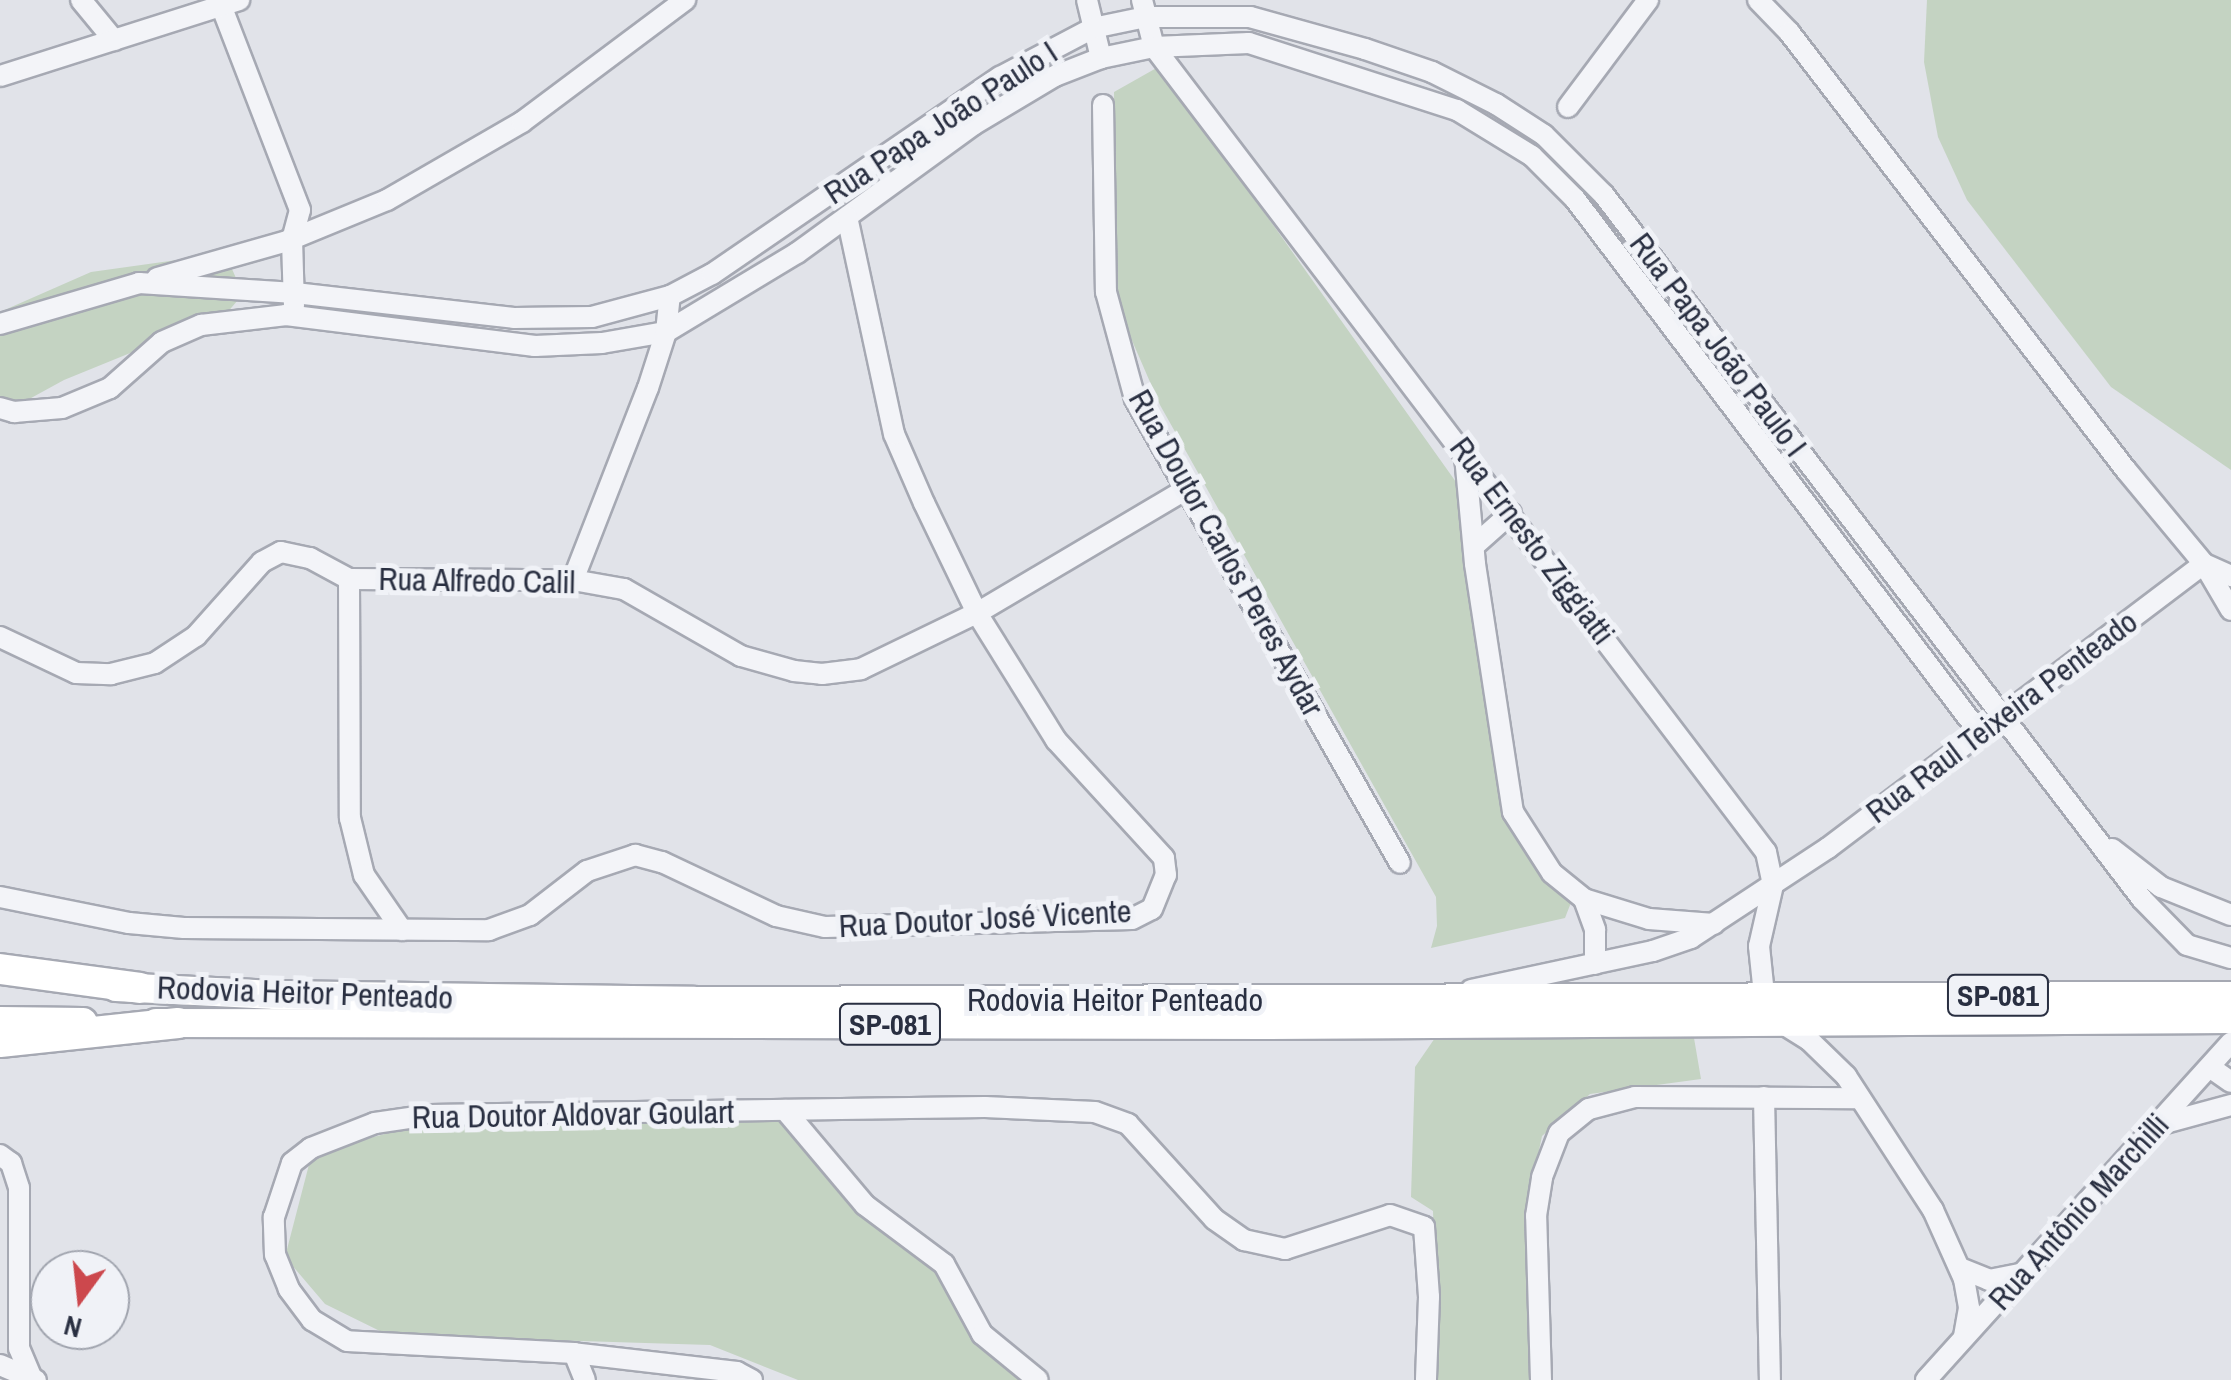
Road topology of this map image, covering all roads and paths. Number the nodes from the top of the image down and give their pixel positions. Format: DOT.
graph roads {
  1 [pos="81,0"];
  2 [pos="685,0"];
  3 [pos="1087,0"];
  4 [pos="1648,0"];
  5 [pos="1758,0"];
  6 [pos="227,2"];
  7 [pos="1144,8"];
  8 [pos="1093,28"];
  9 [pos="114,40"];
  10 [pos="1154,47"];
  11 [pos="1101,58"];
  12 [pos="0,76"];
  13 [pos="1103,105"];
  14 [pos="1568,107"];
  15 [pos="847,217"];
  16 [pos="292,239"];
  17 [pos="139,283"];
  18 [pos="294,293"];
  19 [pos="670,296"];
  20 [pos="294,316"];
  21 [pos="0,324"];
  22 [pos="666,332"];
  23 [pos="0,408"];
  24 [pos="1464,452"];
  25 [pos="1185,490"];
  26 [pos="1511,512"];
  27 [pos="1476,545"];
  28 [pos="2204,564"];
  29 [pos="2231,576"];
  30 [pos="349,578"];
  31 [pos="573,580"];
  32 [pos="2231,610"];
  33 [pos="977,613"];
  34 [pos="0,638"];
  35 [pos="2000,717"];
  36 [pos="1979,732"];
  37 [pos="2084,827"];
  38 [pos="1400,863"];
  39 [pos="1772,885"];
  40 [pos="0,896"];
  41 [pos="1584,899"];
  42 [pos="2192,902"];
  43 [pos="2231,915"];
  44 [pos="1716,924"];
  45 [pos="2166,925"];
  46 [pos="402,930"];
  47 [pos="2226,961"];
  48 [pos="1594,964"];
  49 [pos="0,969"];
  50 [pos="0,982"];
  51 [pos="140,988"];
  52 [pos="1764,994"];
  53 [pos="2231,996"];
  54 [pos="1430,1000"];
  55 [pos="2231,1019"];
  56 [pos="0,1021"];
  57 [pos="1780,1022"];
  58 [pos="178,1023"];
  59 [pos="0,1042"];
  60 [pos="2231,1043"];
  61 [pos="2211,1068"];
  62 [pos="2231,1082"];
  63 [pos="1764,1096"];
  64 [pos="1860,1098"];
  65 [pos="2231,1105"];
  66 [pos="786,1110"];
  67 [pos="2159,1125"];
  68 [pos="0,1155"];
  69 [pos="1960,1268"];
  70 [pos="2024,1274"];
  71 [pos="1964,1337"];
  72 [pos="574,1353"];
  73 [pos="0,1365"];
  74 [pos="34,1379"];
  75 [pos="585,1380"];
  76 [pos="752,1380"];
  77 [pos="1038,1380"];
  78 [pos="1426,1380"];
  79 [pos="1542,1380"];
  80 [pos="1770,1380"];
  81 [pos="1926,1380"];
  1 -- 9 [label="street"];
  2 -- 16 [label="street"];
  3 -- 8 [label="street"];
  4 -- 14 [label="street"];
  5 -- 28 [label="street"];
  6 -- 9 [label="street"];
  6 -- 16 [label="street"];
  7 -- 8 [label="street, Rua Papa João Paulo I"];
  7 -- 10 [label="street, Rua Ernesto Ziggiatti"];
  7 -- 35 [label="street, Rua Papa João Paulo I"];
  8 -- 11 [label="street"];
  8 -- 19 [label="street, Rua Papa João Paulo I"];
  9 -- 12 [label="street"];
  10 -- 11 [label="street, Rua Papa João Paulo I"];
  10 -- 24 [label="street, Rua Ernesto Ziggiatti"];
  10 -- 36 [label="street, Rua Papa João Paulo I"];
  11 -- 15 [label="street, Rua Papa João Paulo I"];
  13 -- 25 [label="street, Rua Doutor Carlos Peres Aydar"];
  15 -- 22 [label="street, Rua Papa João Paulo I"];
  15 -- 33 [label="street, Rua Doutor José Vicente"];
  16 -- 17 [label="street"];
  16 -- 18 [label="street"];
  17 -- 18 [label="street, Rua Papa João Paulo I"];
  17 -- 21 [label="street, Rua Papa João Paulo I"];
  18 -- 19 [label="street, Rua Papa João Paulo I"];
  18 -- 20 [label="street"];
  19 -- 22 [label="street"];
  20 -- 22 [label="street, Rua Papa João Paulo I"];
  20 -- 23 [label="street, Rua Papa João Paulo I"];
  22 -- 31 [label="street"];
  24 -- 26 [label="street, Rua Ernesto Ziggiatti"];
  24 -- 27 [label="street"];
  25 -- 33 [label="street, Rua Alfredo Calil"];
  25 -- 38 [label="street, Rua Doutor Carlos Peres Aydar"];
  26 -- 27 [label="street"];
  26 -- 39 [label="street, Rua Ernesto Ziggiatti"];
  27 -- 41 [label="street"];
  28 -- 29 [label="street"];
  28 -- 32 [label="street"];
  28 -- 35 [label="street, Rua Raul Teixeira Penteado"];
  30 -- 31 [label="street, Rua Alfredo Calil"];
  30 -- 34 [label="street, Rua Alfredo Calil"];
  30 -- 46 [label="street"];
  31 -- 33 [label="street, Rua Alfredo Calil"];
  33 -- 46 [label="street, Rua Doutor José Vicente"];
  35 -- 36 [label="street, Rua Raul Teixeira Penteado"];
  35 -- 37 [label="street, Rua Papa João Paulo I"];
  36 -- 39 [label="street, Rua Raul Teixeira Penteado"];
  37 -- 42 [label="street"];
  37 -- 45 [label="street, Rua Papa João Paulo I"];
  39 -- 44 [label="street, Rua Raul Teixeira Penteado"];
  39 -- 52 [label="street"];
  40 -- 46 [label="street"];
  41 -- 44 [label="street"];
  41 -- 48 [label="street"];
  42 -- 43 [label="street"];
  42 -- 45 [label="street"];
  44 -- 48 [label="street, Rua Raul Teixeira Penteado"];
  45 -- 47 [label="street, Rua Papa João Paulo I"];
  48 -- 54 [label="street, Rua Raul Teixeira Penteado"];
  49 -- 51 [label="highway"];
  50 -- 51 [label="main road, Rodovia Heitor Penteado / SP-081"];
  51 -- 54 [label="main road, Rodovia Heitor Penteado / SP-081"];
  52 -- 53 [label="main road, Rodovia Heitor Penteado / SP-081"];
  52 -- 54 [label="main road, Rodovia Heitor Penteado / SP-081"];
  52 -- 57 [label="street"];
  55 -- 57 [label="main road, Rodovia Heitor Penteado / SP-081"];
  56 -- 58 [label="main road, Rodovia Heitor Penteado / SP-081"];
  57 -- 58 [label="main road, Rodovia Heitor Penteado / SP-081"];
  57 -- 64 [label="street"];
  58 -- 59 [label="highway"];
  60 -- 61 [label="street, Rua Antônio Marchilli"];
  61 -- 62 [label="street"];
  61 -- 67 [label="street, Rua Antônio Marchilli"];
  63 -- 64 [label="street"];
  63 -- 79 [label="street"];
  63 -- 80 [label="street"];
  64 -- 69 [label="street"];
  65 -- 67 [label="street"];
  66 -- 72 [label="street, Rua Doutor Aldovar Goulart"];
  66 -- 77 [label="street"];
  66 -- 78 [label="street, Rua Doutor Aldovar Goulart"];
  67 -- 70 [label="street, Rua Antônio Marchilli"];
  68 -- 74 [label="street"];
  69 -- 70 [label="street"];
  69 -- 71 [label="street"];
  70 -- 71 [label="street, Rua Antônio Marchilli"];
  71 -- 81 [label="street, Rua Antônio Marchilli"];
  72 -- 75 [label="street"];
  72 -- 76 [label="street, Rua Doutor Aldovar Goulart"];
  73 -- 74 [label="street"];
}
